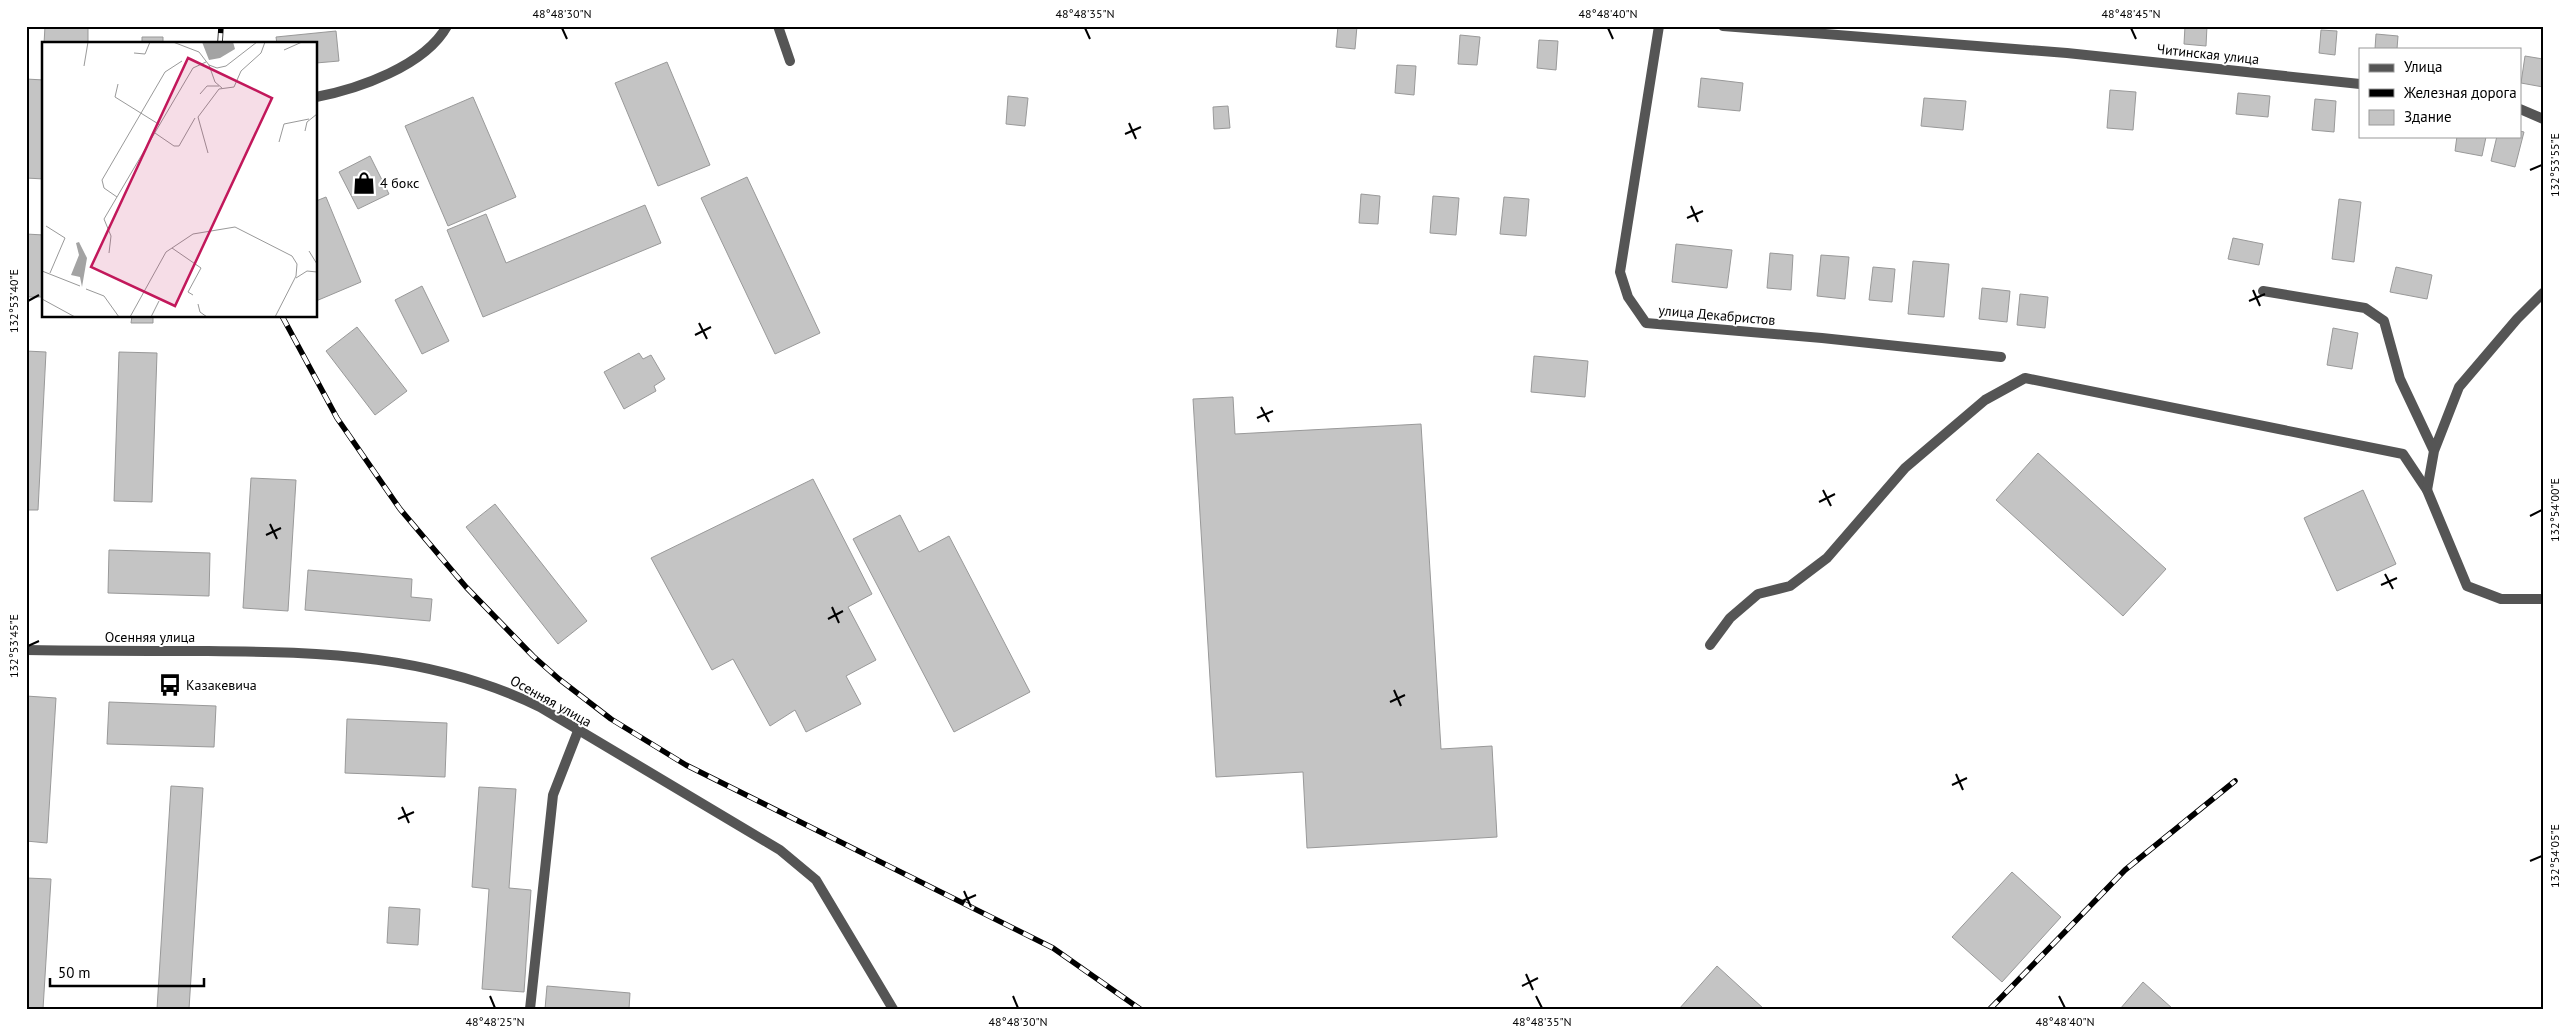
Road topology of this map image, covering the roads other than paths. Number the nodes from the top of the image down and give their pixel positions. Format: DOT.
graph roads {
  1 [pos="447,26"];
  2 [pos="778,26"];
  3 [pos="1659,26"];
  4 [pos="1724,26"];
  5 [pos="1757,27"];
  6 [pos="790,61"];
  7 [pos="2359,84"];
  8 [pos="318,98"];
  9 [pos="2522,110"];
  10 [pos="2543,119"];
  11 [pos="2263,291"];
  12 [pos="2543,293"];
  13 [pos="2001,357"];
  14 [pos="2434,451"];
  15 [pos="2426,490"];
  16 [pos="2543,599"];
  17 [pos="1710,645"];
  18 [pos="26,650"];
  19 [pos="578,731"];
  20 [pos="530,1009"];
  21 [pos="893,1009"];
  1 -- 8 [label="street"];
  2 -- 6 [label="street"];
  3 -- 13 [label="street, улица Декабристов"];
  4 -- 5 [label="street, Читинская улица"];
  5 -- 7 [label="street, Читинская улица"];
  9 -- 10 [label="street"];
  11 -- 14 [label="street"];
  12 -- 14 [label="street"];
  14 -- 15 [label="street"];
  15 -- 16 [label="street"];
  15 -- 17 [label="street"];
  18 -- 19 [label="street, Осенняя улица"];
  19 -- 20 [label="street"];
  19 -- 21 [label="street, Осенняя улица"];
}
